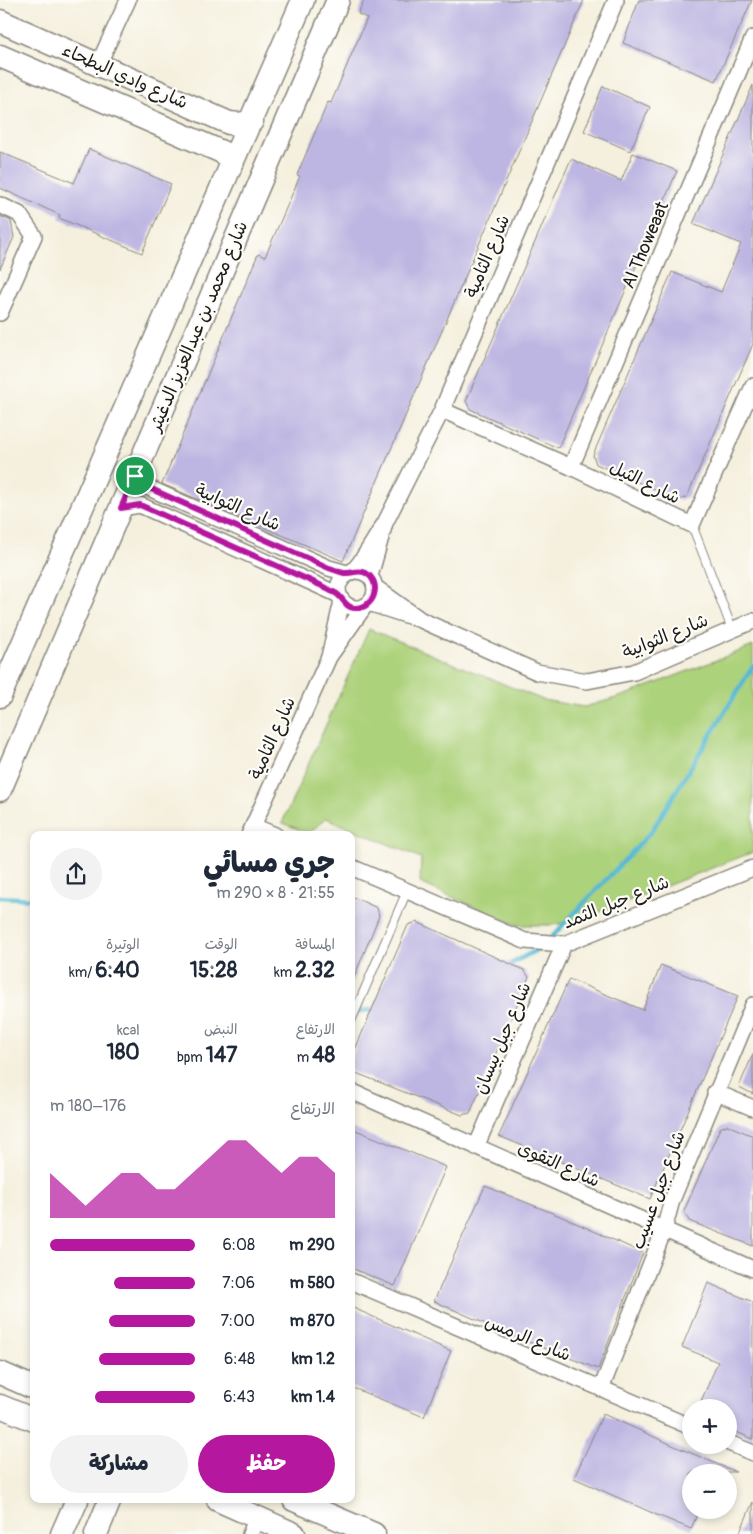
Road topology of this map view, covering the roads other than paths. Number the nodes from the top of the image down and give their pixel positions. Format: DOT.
graph roads {
  1 [pos="128,0"];
  2 [pos="303,0"];
  3 [pos="338,0"];
  4 [pos="616,0"];
  5 [pos="0,21"];
  6 [pos="291,30"];
  7 [pos="753,38"];
  8 [pos="319,43"];
  9 [pos="0,56"];
  10 [pos="99,63"];
  11 [pos="252,121"];
  12 [pos="233,162"];
  13 [pos="0,205"];
  14 [pos="0,313"];
  15 [pos="150,350"];
  16 [pos="182,364"];
  17 [pos="753,386"];
  18 [pos="442,410"];
  19 [pos="571,467"];
  20 [pos="135,476"];
  21 [pos="121,508"];
  22 [pos="385,523"];
  23 [pos="692,525"];
  24 [pos="350,572"];
  25 [pos="373,582"];
  26 [pos="340,598"];
  27 [pos="366,605"];
  28 [pos="421,620"];
  29 [pos="753,621"];
  30 [pos="732,629"];
  31 [pos="329,657"];
  32 [pos="0,696"];
  33 [pos="0,790"];
  34 [pos="251,830"];
  35 [pos="753,868"];
  36 [pos="355,870"];
  37 [pos="407,891"];
  38 [pos="564,944"];
  39 [pos="753,1005"];
  40 [pos="355,1011"];
  41 [pos="715,1092"];
  42 [pos="355,1094"];
  43 [pos="753,1108"];
  44 [pos="476,1148"];
  45 [pos="664,1230"];
  46 [pos="753,1269"];
  47 [pos="355,1283"];
  48 [pos="0,1373"];
  49 [pos="30,1386"];
  50 [pos="600,1389"];
  51 [pos="0,1406"];
  52 [pos="30,1418"];
  53 [pos="682,1424"];
  54 [pos="737,1446"];
  55 [pos="753,1453"];
  56 [pos="76,1503"];
  57 [pos="109,1503"];
  58 [pos="222,1503"];
  59 [pos="301,1503"];
  60 [pos="254,1526"];
  61 [pos="62,1534"];
  62 [pos="96,1534"];
  63 [pos="294,1534"];
  64 [pos="374,1534"];
  1 -- 10 [label="street"];
  2 -- 6 [label="street, شارع محمد بن عبدالعزيز الدغيثر"];
  3 -- 8 [label="street, شارع محمد بن عبدالعزيز الدغيثر"];
  4 -- 18 [label="street, شارع الثامية"];
  5 -- 10 [label="street, شارع وادي البطحاء"];
  6 -- 8 [label="street"];
  6 -- 11 [label="street, شارع محمد بن عبدالعزيز الدغيثر"];
  7 -- 19 [label="street, Al Thoweaat"];
  8 -- 16 [label="street, شارع محمد بن عبدالعزيز الدغيثر"];
  9 -- 12 [label="street, شارع وادي البطحاء"];
  10 -- 11 [label="street, شارع وادي البطحاء"];
  11 -- 12 [label="street, شارع محمد بن عبدالعزيز الدغيثر"];
  12 -- 15 [label="street, شارع محمد بن عبدالعزيز الدغيثر"];
  13 -- 14 [label="street"];
  15 -- 16 [label="street"];
  15 -- 32 [label="street, شارع محمد بن عبدالعزيز الدغيثر"];
  16 -- 20 [label="street, شارع محمد بن عبدالعزيز الدغيثر"];
  17 -- 23 [label="street, شارع الثيل"];
  18 -- 19 [label="street, شارع الثيل"];
  18 -- 22 [label="street, شارع الثامية"];
  19 -- 23 [label="street, شارع الثيل"];
  20 -- 21 [label="street, شارع محمد بن عبدالعزيز الدغيثر"];
  20 -- 24 [label="street, شارع الثوابية"];
  21 -- 26 [label="street"];
  21 -- 33 [label="street, شارع محمد بن عبدالعزيز الدغيثر"];
  22 -- 24 [label="street"];
  22 -- 25 [label="street"];
  23 -- 30 [label="lane"];
  24 -- 25 [label="street"];
  24 -- 26 [label="street"];
  25 -- 27 [label="street"];
  25 -- 28 [label="street"];
  26 -- 27 [label="street"];
  26 -- 31 [label="street"];
  27 -- 28 [label="street"];
  27 -- 31 [label="street"];
  28 -- 30 [label="street, شارع الثوابية"];
  29 -- 30 [label="street, شارع الثوابية"];
  31 -- 34 [label="street, شارع الثامية"];
  35 -- 38 [label="street, شارع جبل الثمد"];
  36 -- 37 [label="street, شارع جبل الثمد"];
  37 -- 38 [label="street, شارع جبل الثمد"];
  37 -- 40 [label="lane"];
  38 -- 44 [label="street, شارع جبل بيسان"];
  39 -- 41 [label="street, شارع جبل عسيب"];
  41 -- 43 [label="street"];
  41 -- 45 [label="street, شارع جبل عسيب"];
  42 -- 44 [label="street, شارع التقوى"];
  44 -- 45 [label="street, شارع التقوى"];
  45 -- 46 [label="street, شارع التقوى"];
  45 -- 50 [label="street, شارع جبل عسيب"];
  47 -- 50 [label="street, شارع الرمس"];
  48 -- 49 [label="street"];
  50 -- 53 [label="street, شارع الرمس"];
  51 -- 52 [label="street"];
  54 -- 55 [label="street"];
  56 -- 61 [label="street"];
  57 -- 62 [label="street"];
  58 -- 60 [label="street"];
  59 -- 64 [label="street"];
  60 -- 63 [label="street"];
}
